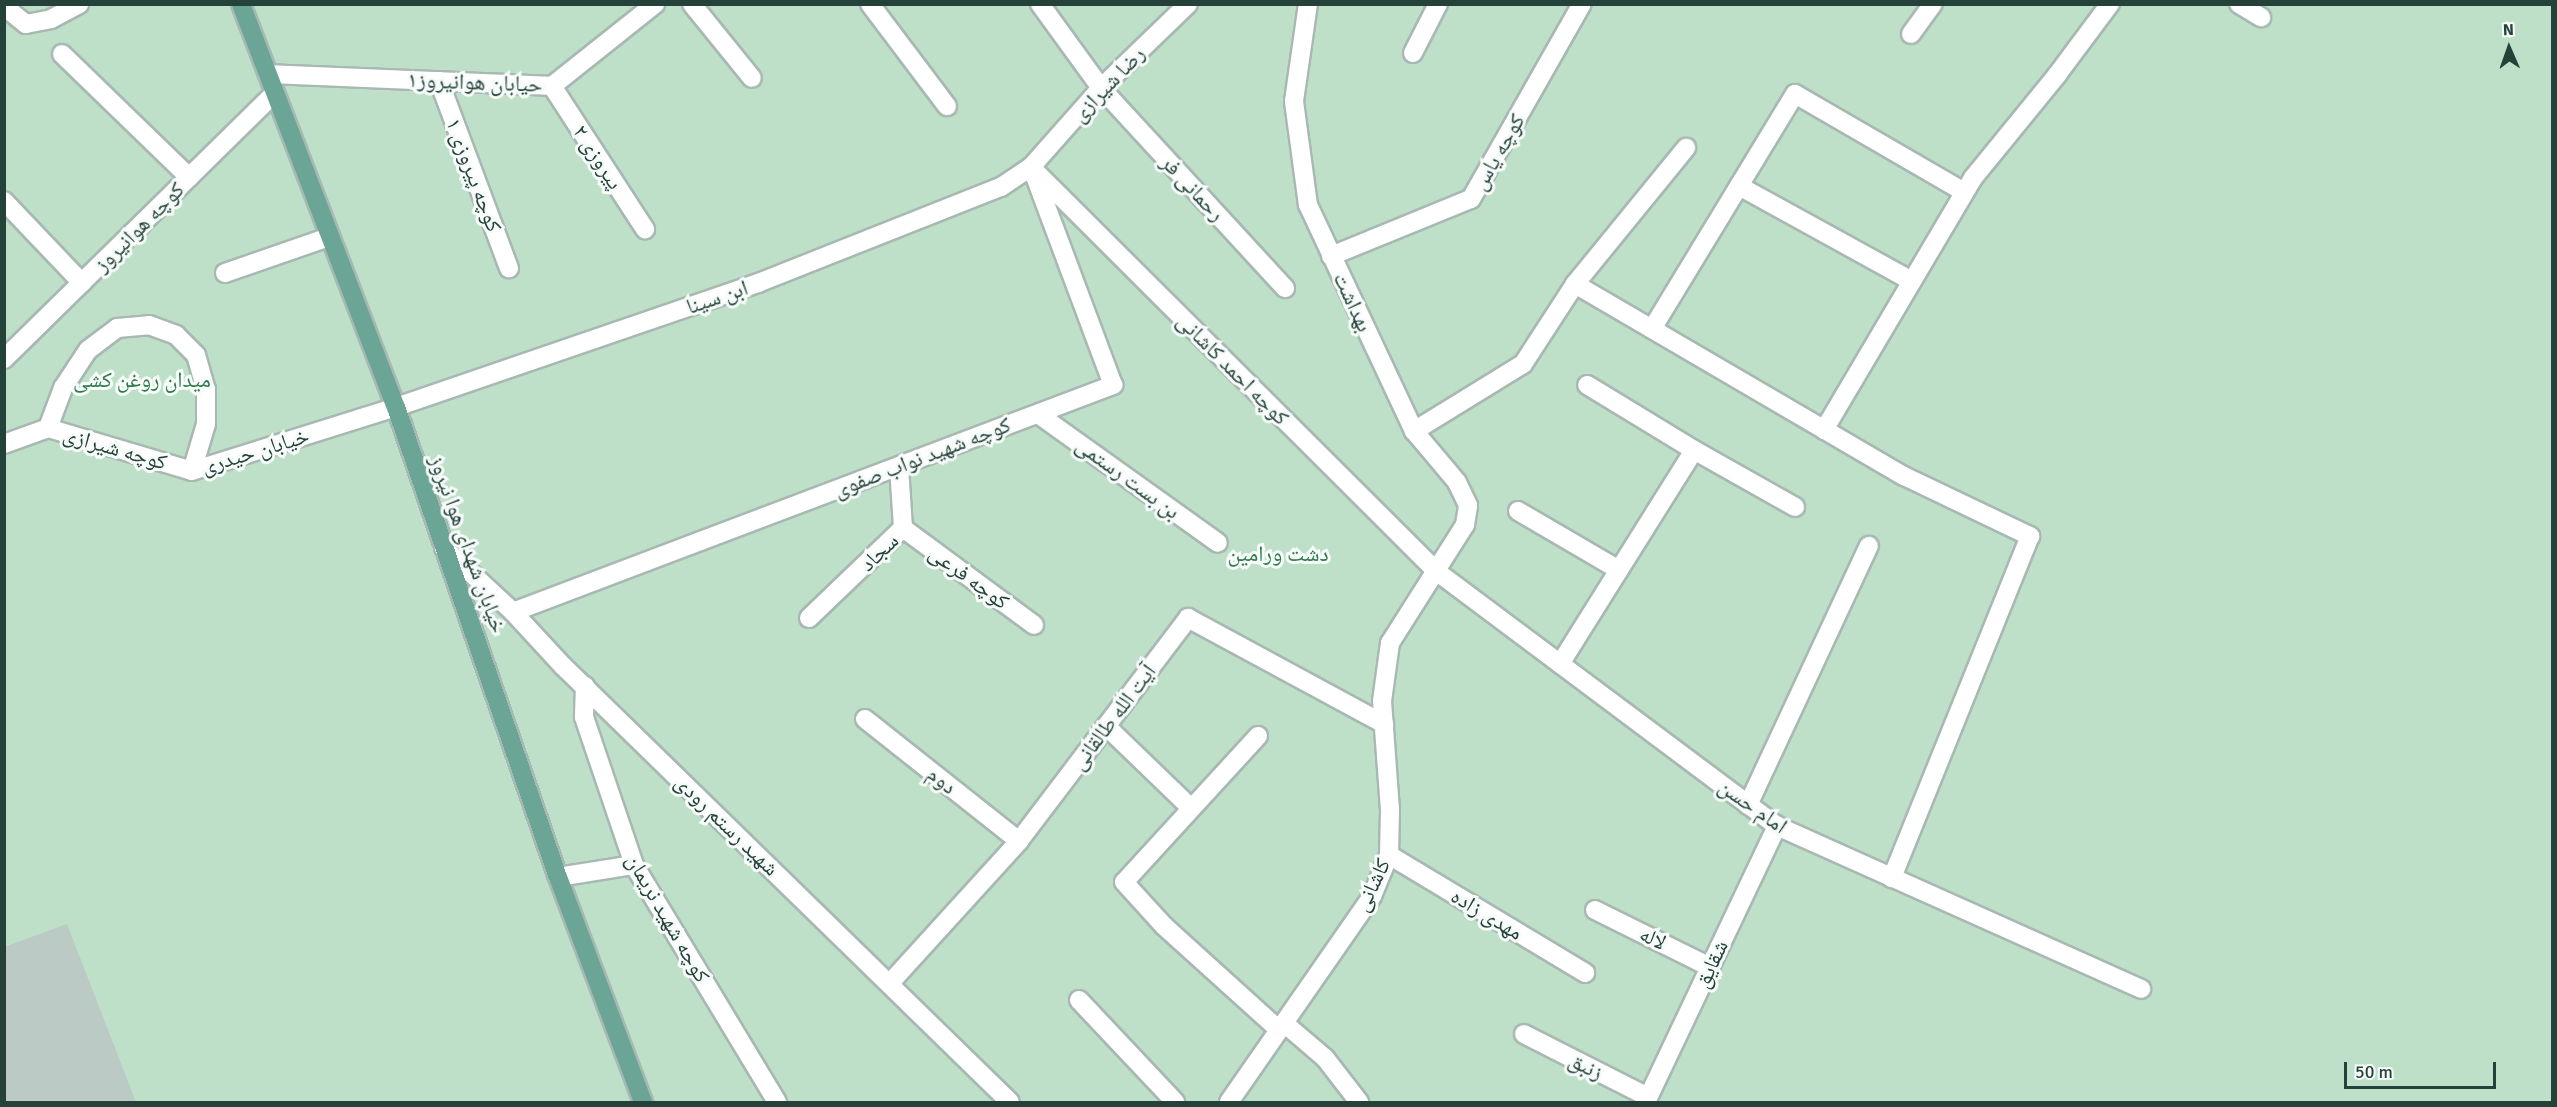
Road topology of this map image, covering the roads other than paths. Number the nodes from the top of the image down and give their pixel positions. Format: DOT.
graph roads {
  1 [pos="6,4"];
  2 [pos="79,4"];
  3 [pos="241,4"];
  4 [pos="655,4"];
  5 [pos="692,4"];
  6 [pos="870,4"];
  7 [pos="1040,4"];
  8 [pos="1188,4"];
  9 [pos="1308,4"];
  10 [pos="1438,4"];
  11 [pos="1582,4"];
  12 [pos="1933,4"];
  13 [pos="2110,4"];
  14 [pos="2239,4"];
  15 [pos="2261,18"];
  16 [pos="1911,34"];
  17 [pos="1413,53"];
  18 [pos="62,54"];
  19 [pos="268,74"];
  20 [pos="752,78"];
  21 [pos="439,81"];
  22 [pos="552,86"];
  23 [pos="1101,88"];
  24 [pos="274,94"];
  25 [pos="947,106"];
  26 [pos="1686,148"];
  27 [pos="1031,167"];
  28 [pos="189,177"];
  29 [pos="1739,186"];
  30 [pos="1964,192"];
  31 [pos="4,201"];
  32 [pos="645,229"];
  33 [pos="329,237"];
  34 [pos="1331,256"];
  35 [pos="509,268"];
  36 [pos="225,273"];
  37 [pos="1912,280"];
  38 [pos="82,283"];
  39 [pos="1575,284"];
  40 [pos="1285,288"];
  41 [pos="1652,329"];
  42 [pos="4,359"];
  43 [pos="1587,385"];
  44 [pos="396,407"];
  45 [pos="1038,414"];
  46 [pos="48,428"];
  47 [pos="1824,430"];
  48 [pos="1414,431"];
  49 [pos="4,444"];
  50 [pos="1694,450"];
  51 [pos="899,466"];
  52 [pos="192,471"];
  53 [pos="1795,507"];
  54 [pos="1518,511"];
  55 [pos="903,528"];
  56 [pos="1218,543"];
  57 [pos="1869,546"];
  58 [pos="444,548"];
  59 [pos="1619,570"];
  60 [pos="1436,572"];
  61 [pos="513,612"];
  62 [pos="809,618"];
  63 [pos="1034,625"];
  64 [pos="1560,664"];
  65 [pos="585,686"];
  66 [pos="865,719"];
  67 [pos="1384,724"];
  68 [pos="1106,726"];
  69 [pos="1258,736"];
  70 [pos="1748,805"];
  71 [pos="1190,807"];
  72 [pos="1777,826"];
  73 [pos="1019,841"];
  74 [pos="1389,855"];
  75 [pos="634,865"];
  76 [pos="558,877"];
  77 [pos="1892,878"];
  78 [pos="1595,910"];
  79 [pos="1710,967"];
  80 [pos="1585,973"];
  81 [pos="890,983"];
  82 [pos="2141,989"];
  83 [pos="1078,1000"];
  84 [pos="1282,1027"];
  85 [pos="1524,1034"];
  86 [pos="1647,1100"];
  87 [pos="643,1102"];
  88 [pos="777,1102"];
  89 [pos="1010,1102"];
  90 [pos="1175,1102"];
  91 [pos="1230,1102"];
  92 [pos="1359,1102"];
  1 -- 2 [label="street"];
  3 -- 19 [label="main road, خیابان شهدای هوا نیروز"];
  4 -- 22 [label="street, حیابان هوانیروز۱"];
  5 -- 20 [label="street"];
  6 -- 25 [label="street"];
  7 -- 23 [label="street, رحمانی فر"];
  8 -- 23 [label="street, رضا شیرازی"];
  9 -- 34 [label="street, بهداشت"];
  10 -- 17 [label="street"];
  11 -- 34 [label="street, کوچه یاس"];
  12 -- 16 [label="street"];
  13 -- 30 [label="street"];
  14 -- 15 [label="street"];
  18 -- 28 [label="street"];
  19 -- 21 [label="street, حیابان هوانیروز۱"];
  19 -- 24 [label="main road, خیابان شهدای هوا نیروز"];
  21 -- 22 [label="street, حیابان هوانیروز۱"];
  21 -- 35 [label="street, کوچه پیروزی ۱"];
  22 -- 32 [label="street, پیروزی ۲"];
  23 -- 27 [label="street, رضا شیرازی"];
  23 -- 40 [label="street, رحمانی فر"];
  24 -- 28 [label="street, کوچه هوانیروز"];
  24 -- 33 [label="main road, خیابان شهدای هوا نیروز"];
  26 -- 39 [label="street"];
  27 -- 44 [label="street, ابن سینا"];
  27 -- 45 [label="street, کوچه شهید نواب صفوی"];
  27 -- 60 [label="street, کوچه احمد کاشانی"];
  28 -- 38 [label="street, کوچه هوانیروز"];
  29 -- 30 [label="street"];
  29 -- 37 [label="street"];
  29 -- 41 [label="street"];
  30 -- 37 [label="street"];
  31 -- 38 [label="street"];
  33 -- 36 [label="street"];
  33 -- 44 [label="main road, خیابان شهدای هوا نیروز"];
  34 -- 48 [label="street, بهداشت"];
  37 -- 47 [label="street"];
  38 -- 42 [label="street, کوچه هوانیروز"];
  39 -- 41 [label="street"];
  39 -- 48 [label="street"];
  41 -- 47 [label="street"];
  43 -- 50 [label="street"];
  44 -- 52 [label="street, خیابان حیدری"];
  44 -- 58 [label="main road, خیابان شهدای هوا نیروز"];
  45 -- 51 [label="street, کوچه شهید نواب صفوی"];
  45 -- 56 [label="street, بن بست رستمی"];
  46 -- 49 [label="street, کوچه شیرازی"];
  46 -- 52 [label="street, کوچه شیرازی"];
  46 -- 52 [label="street, خیابان حیدری"];
  47 -- 77 [label="street"];
  48 -- 60 [label="street, بهداشت"];
  50 -- 53 [label="street"];
  50 -- 59 [label="street"];
  51 -- 55 [label="street, سجاد"];
  51 -- 61 [label="street, کوچه شهید نواب صفوی"];
  54 -- 59 [label="street"];
  55 -- 62 [label="street, سجاد"];
  55 -- 63 [label="street, کوچه فرعی"];
  57 -- 70 [label="street"];
  58 -- 61 [label="street, شهید رستم رودی"];
  58 -- 76 [label="main road, خیابان شهدای هوا نیروز"];
  59 -- 64 [label="street"];
  60 -- 64 [label="street, امام حسن"];
  60 -- 67 [label="street, کاشانی"];
  61 -- 65 [label="street, شهید رستم رودی"];
  64 -- 70 [label="street, امام حسن"];
  65 -- 75 [label="street, کوچه شهید نریمان"];
  65 -- 81 [label="street, شهید رستم رودی"];
  66 -- 73 [label="street, دوم"];
  67 -- 68 [label="street, آیت الله طالقانی"];
  67 -- 74 [label="street, کاشانی"];
  68 -- 71 [label="street"];
  68 -- 73 [label="street, آیت الله طالقانی"];
  69 -- 71 [label="street"];
  70 -- 72 [label="street, امام حسن"];
  71 -- 84 [label="street"];
  72 -- 77 [label="street, امام حسن"];
  72 -- 79 [label="street, شقایق"];
  73 -- 81 [label="street, آیت الله طالقانی"];
  74 -- 80 [label="street, مهدی زاده"];
  74 -- 84 [label="street, کاشانی"];
  75 -- 76 [label="street"];
  75 -- 88 [label="street, کوچه شهید نریمان"];
  76 -- 87 [label="main road, خیابان شهدای هوا نیروز"];
  77 -- 82 [label="street, امام حسن"];
  78 -- 79 [label="street, لاله"];
  79 -- 86 [label="street, شقایق"];
  81 -- 89 [label="street, شهید رستم رودی"];
  83 -- 90 [label="street"];
  84 -- 91 [label="street, کاشانی"];
  84 -- 92 [label="street"];
  85 -- 86 [label="street, زنبق"];
}
